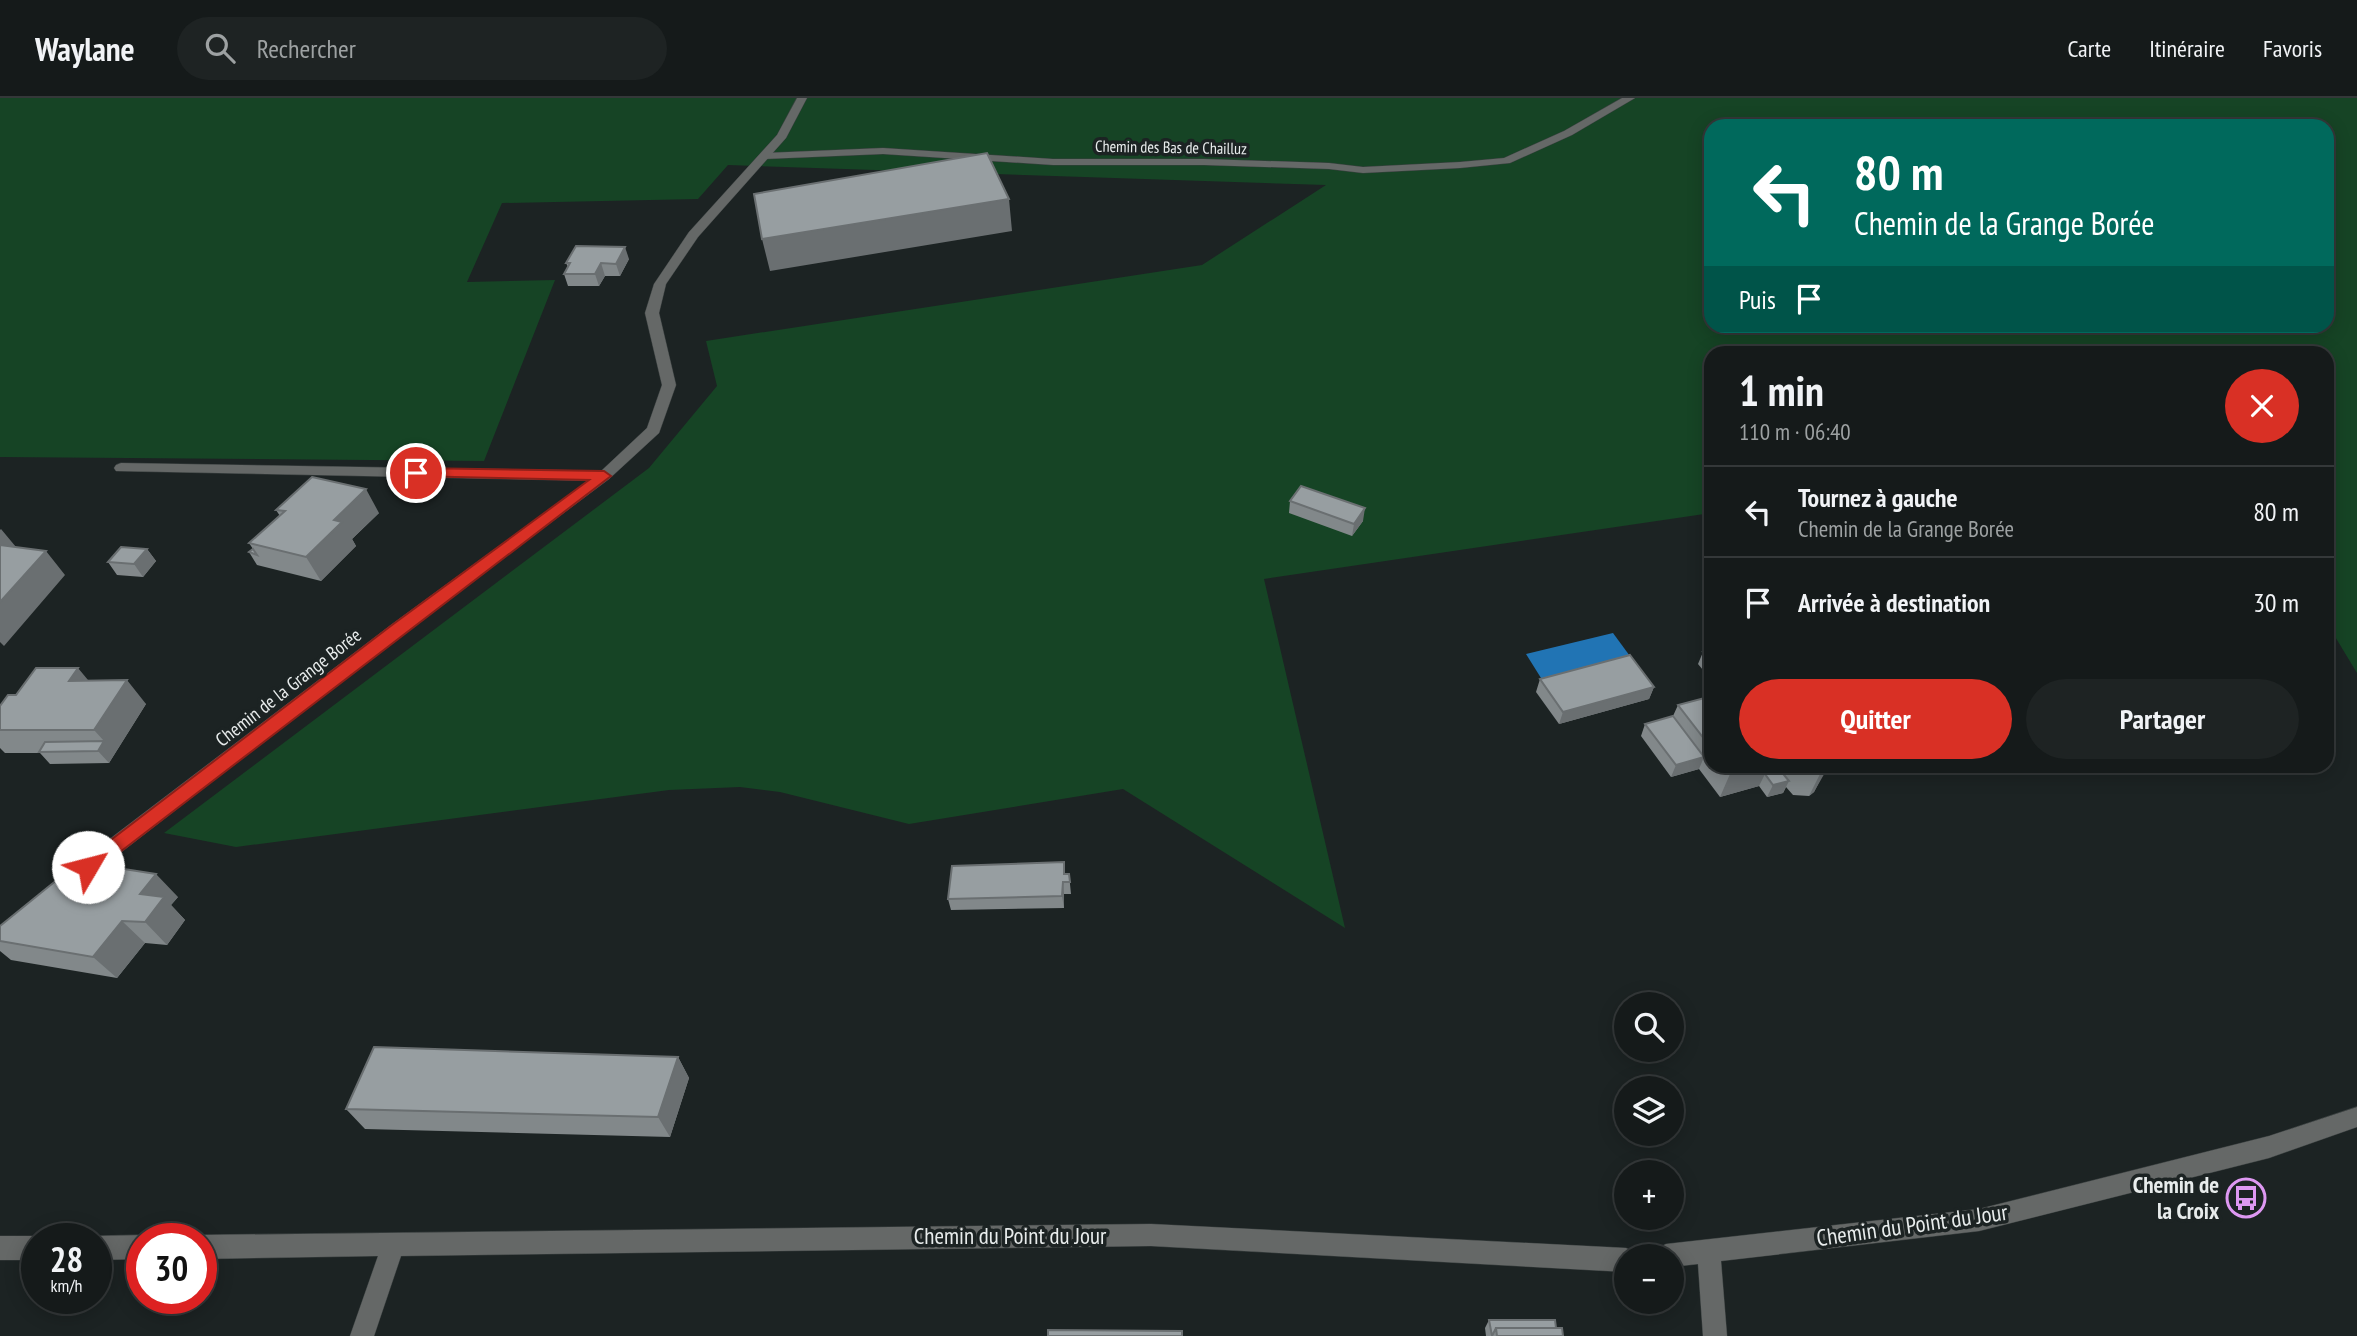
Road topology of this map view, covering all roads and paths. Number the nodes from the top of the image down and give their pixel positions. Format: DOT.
graph roads {
  1 [pos="802,98"];
  2 [pos="1630,98"];
  3 [pos="765,156"];
  4 [pos="121,468"];
  5 [pos="604,476"];
  6 [pos="55,892"];
  7 [pos="2357,1117"];
  8 [pos="394,1244"];
  9 [pos="217,1247"];
  10 [pos="0,1248"];
  11 [pos="21,1248"];
  12 [pos="1709,1251"];
  13 [pos="1684,1254"];
  14 [pos="1614,1260"];
  15 [pos="362,1336"];
  16 [pos="1715,1336"];
  1 -- 3 [label="street"];
  2 -- 3 [label="street, Chemin des Bas de Chailluz"];
  3 -- 5 [label="street, Chemin de la Grange Borée"];
  4 -- 5 [label="street"];
  5 -- 6 [label="street, Chemin de la Grange Borée"];
  7 -- 12 [label="street, Chemin du Point du Jour"];
  8 -- 9 [label="street, Chemin du Point du Jour"];
  8 -- 14 [label="street, Chemin du Point du Jour"];
  8 -- 15 [label="street"];
  10 -- 11 [label="street"];
  12 -- 13 [label="street, Chemin du Point du Jour"];
  12 -- 16 [label="street"];
}
